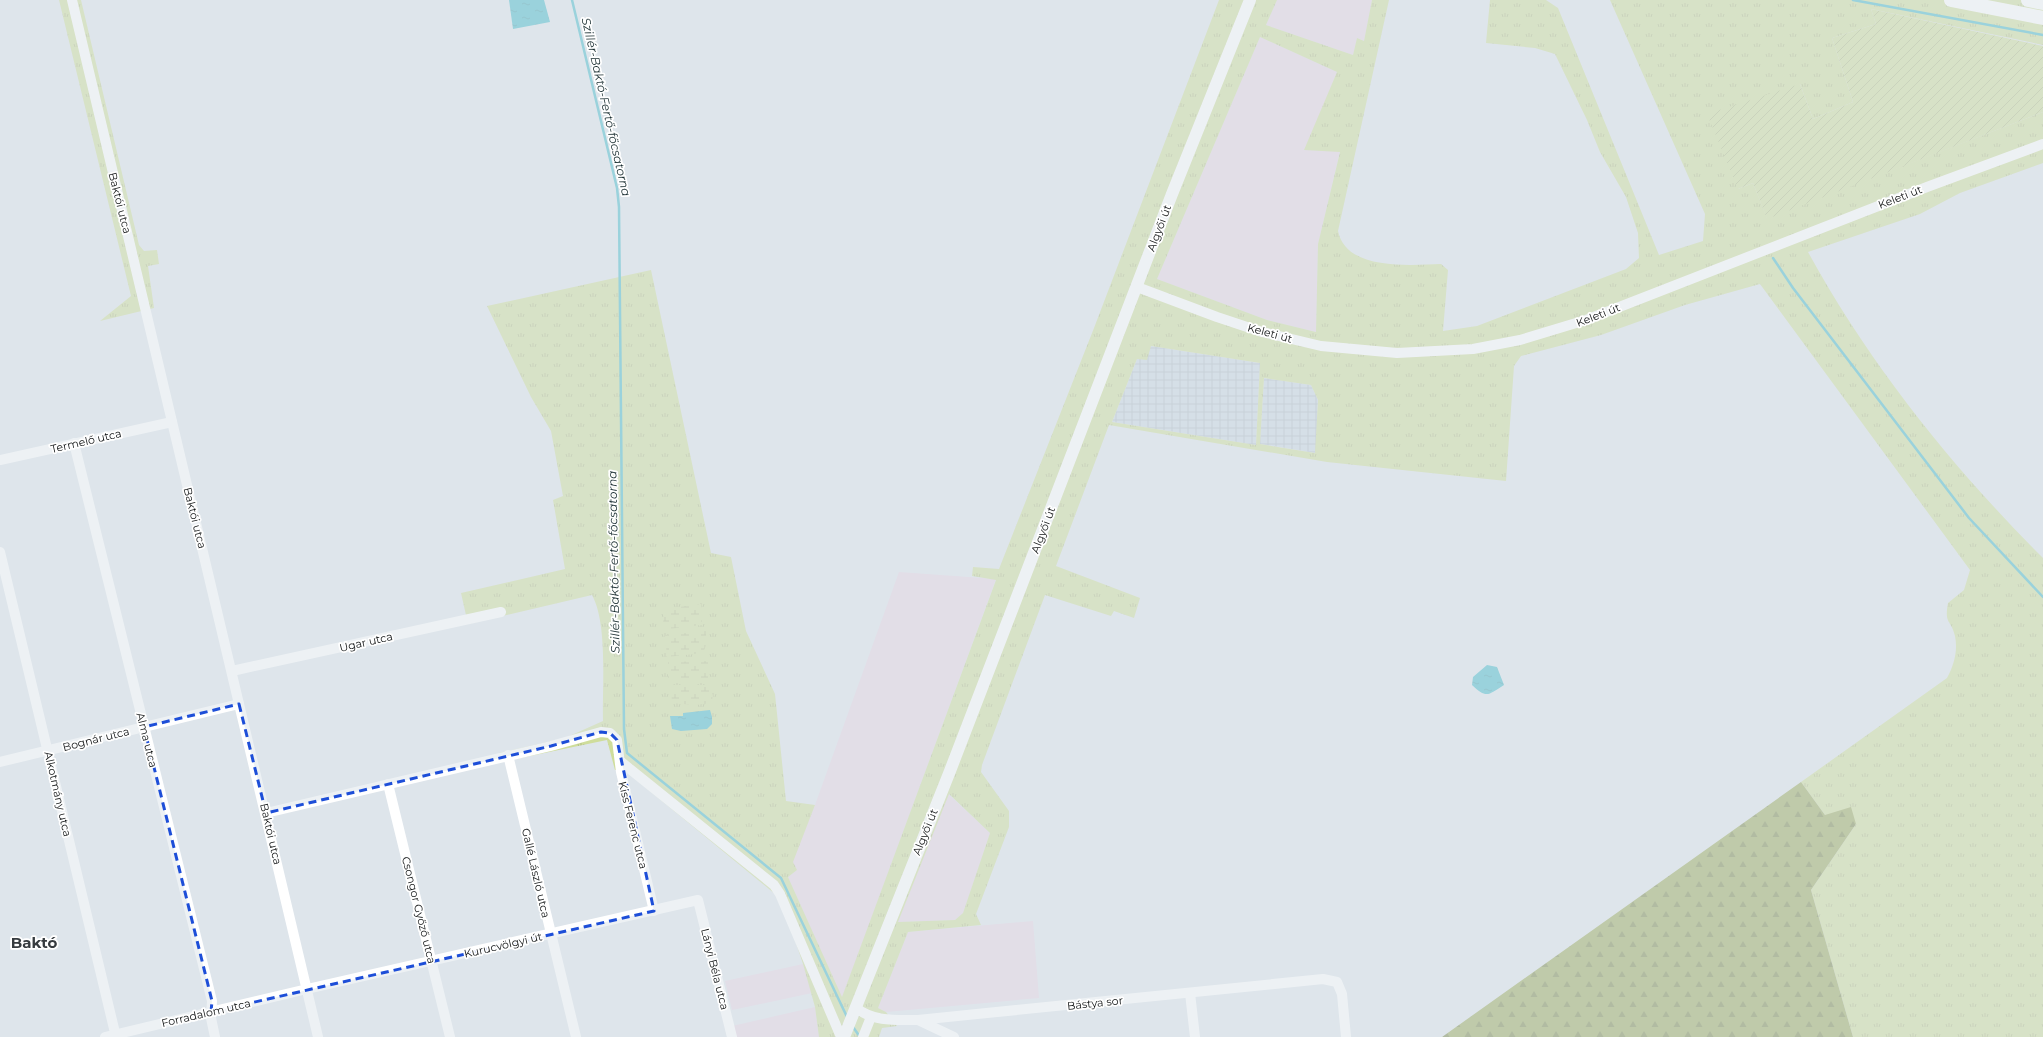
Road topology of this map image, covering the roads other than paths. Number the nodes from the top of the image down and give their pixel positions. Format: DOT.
graph roads {
  1 [pos="72,0"];
  2 [pos="1244,0"];
  3 [pos="1250,0"];
  4 [pos="1253,0"];
  5 [pos="1951,0"];
  6 [pos="2028,0"];
  7 [pos="2043,3"];
  8 [pos="2043,18"];
  9 [pos="1239,22"];
  10 [pos="2043,144"];
  11 [pos="1137,287"];
  12 [pos="172,422"];
  13 [pos="74,443"];
  14 [pos="0,460"];
  15 [pos="0,552"];
  16 [pos="501,612"];
  17 [pos="232,671"];
  18 [pos="239,704"];
  19 [pos="144,728"];
  20 [pos="48,751"];
  21 [pos="508,755"];
  22 [pos="620,761"];
  23 [pos="0,762"];
  24 [pos="388,784"];
  25 [pos="266,813"];
  26 [pos="698,900"];
  27 [pos="654,911"];
  28 [pos="551,934"];
  29 [pos="431,961"];
  30 [pos="307,989"];
  31 [pos="1190,993"];
  32 [pos="855,1010"];
  33 [pos="211,1012"];
  34 [pos="871,1016"];
  35 [pos="950,1017"];
  36 [pos="918,1020"];
  37 [pos="844,1035"];
  38 [pos="116,1036"];
  39 [pos="864,1036"];
  40 [pos="953,1036"];
  41 [pos="105,1037"];
  42 [pos="215,1037"];
  43 [pos="318,1037"];
  44 [pos="450,1037"];
  45 [pos="576,1037"];
  46 [pos="732,1037"];
  47 [pos="1195,1037"];
  48 [pos="1346,1037"];
  1 -- 12 [label="street, Baktói utca"];
  2 -- 9 [label="main road"];
  3 -- 9 [label="main road"];
  4 -- 9 [label="main road"];
  5 -- 8 [label="highway"];
  6 -- 7 [label="highway"];
  9 -- 11 [label="main road, Algyői út"];
  10 -- 11 [label="street, Keleti út"];
  11 -- 32 [label="main road, Algyői út"];
  12 -- 13 [label="street, Termelő utca"];
  12 -- 17 [label="street, Baktói utca"];
  13 -- 14 [label="street, Termelő utca"];
  13 -- 19 [label="street, Alma utca"];
  15 -- 20 [label="street, Alkotmány utca"];
  16 -- 17 [label="street, Ugar utca"];
  17 -- 18 [label="street, Baktói utca"];
  18 -- 19 [label="street, Bognár utca"];
  18 -- 25 [label="street, Baktói utca"];
  19 -- 20 [label="street, Bognár utca"];
  19 -- 33 [label="street, Alma utca"];
  20 -- 23 [label="street, Bognár utca"];
  20 -- 38 [label="street, Alkotmány utca"];
  21 -- 22 [label="street, Kiss Ferenc utca"];
  21 -- 24 [label="street"];
  21 -- 28 [label="street, Gallé László utca"];
  22 -- 27 [label="street, Kiss Ferenc utca"];
  22 -- 37 [label="street"];
  24 -- 25 [label="street"];
  24 -- 29 [label="street, Csongor Győző utca"];
  25 -- 30 [label="street, Baktói utca"];
  26 -- 27 [label="street, Kurucvölgyi út"];
  26 -- 46 [label="street, Lányi Béla utca"];
  27 -- 28 [label="street, Kurucvölgyi út"];
  28 -- 29 [label="street, Kurucvölgyi út"];
  28 -- 45 [label="street, Gallé László utca"];
  29 -- 30 [label="street, Kurucvölgyi út"];
  29 -- 44 [label="street, Csongor Győző utca"];
  30 -- 33 [label="street, Forradalom utca"];
  30 -- 43 [label="street, Baktói utca"];
  31 -- 35 [label="street, Bástya sor"];
  31 -- 47 [label="street"];
  31 -- 48 [label="street, Bástya sor"];
  32 -- 34 [label="street, Bástya sor"];
  32 -- 37 [label="main road, Algyői út"];
  33 -- 38 [label="street, Forradalom utca"];
  33 -- 42 [label="street, Alma utca"];
  34 -- 36 [label="street, Bástya sor"];
  34 -- 39 [label="street"];
  35 -- 36 [label="street, Bástya sor"];
  35 -- 40 [label="street"];
  36 -- 40 [label="street"];
  38 -- 41 [label="street, Forradalom utca"];
}
